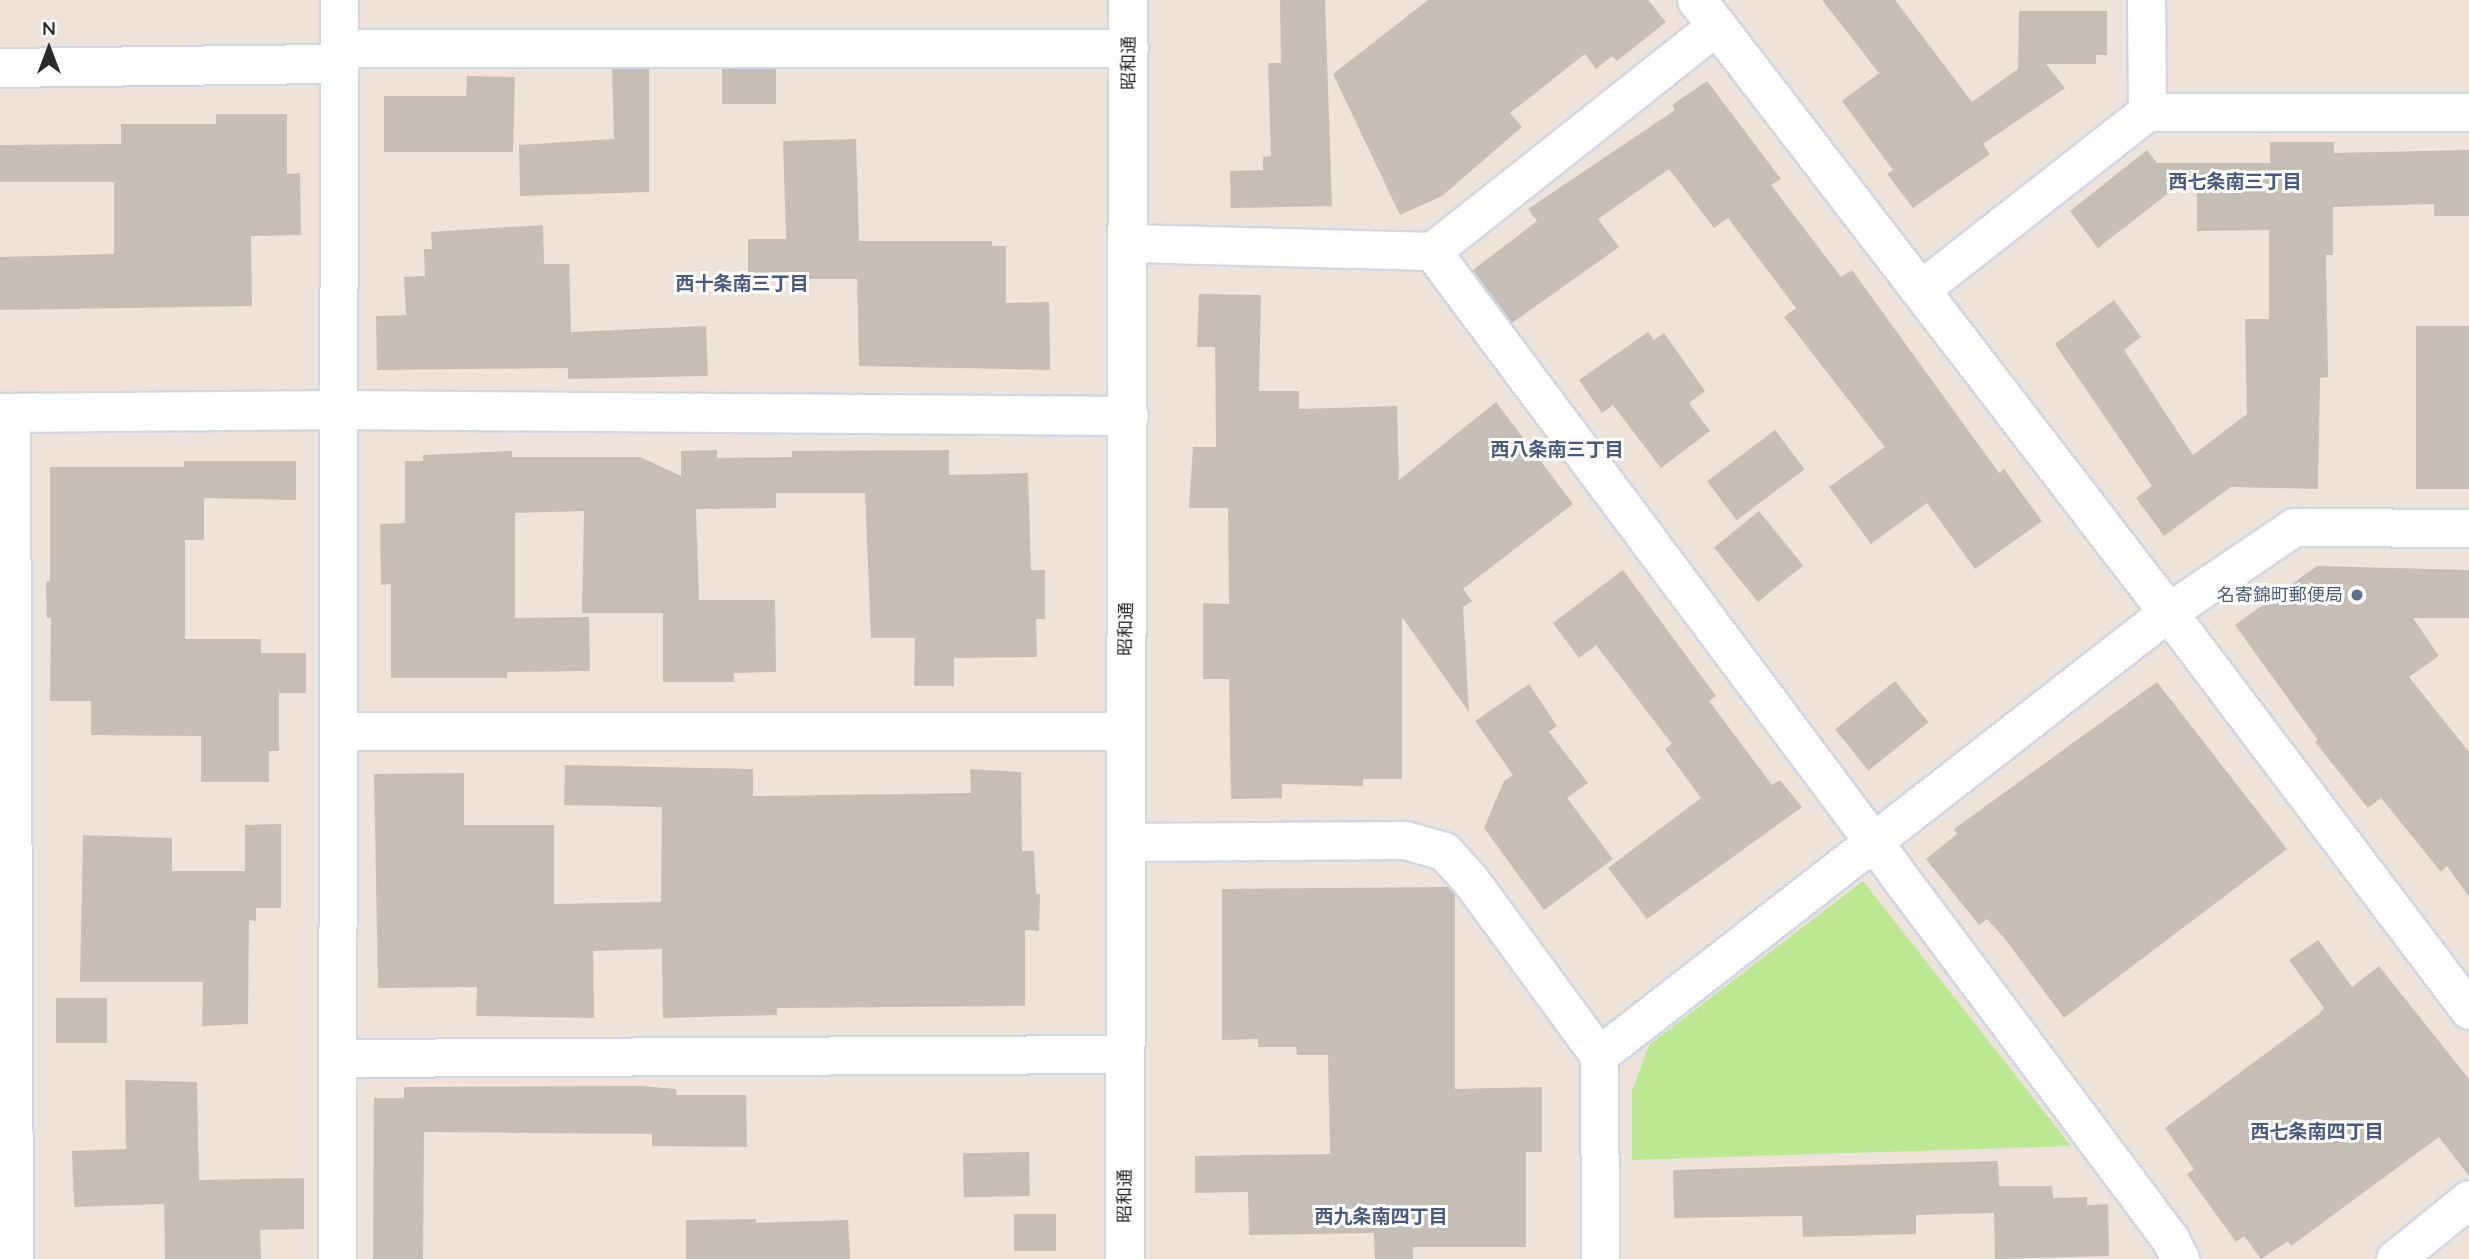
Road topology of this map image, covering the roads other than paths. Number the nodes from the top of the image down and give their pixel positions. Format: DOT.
graph roads {
  1 [pos="339,0"];
  2 [pos="1128,0"];
  3 [pos="2146,0"];
  4 [pos="1707,13"];
  5 [pos="1129,48"];
  6 [pos="339,56"];
  7 [pos="0,68"];
  8 [pos="2147,112"];
  9 [pos="2469,112"];
  10 [pos="1129,243"];
  11 [pos="1432,251"];
  12 [pos="1921,289"];
  13 [pos="341,410"];
  14 [pos="5,413"];
  15 [pos="1129,416"];
  16 [pos="2469,528"];
  17 [pos="2168,612"];
  18 [pos="340,732"];
  19 [pos="1125,732"];
  20 [pos="1125,842"];
  21 [pos="1873,845"];
  22 [pos="2469,1010"];
  23 [pos="1125,1054"];
  24 [pos="1599,1055"];
  25 [pos="337,1058"];
  26 [pos="2469,1199"];
  27 [pos="14,1259"];
  28 [pos="337,1259"];
  29 [pos="1125,1259"];
  30 [pos="1600,1259"];
  31 [pos="2180,1259"];
  32 [pos="2395,1259"];
  1 -- 6 [label="street"];
  2 -- 5 [label="street, 昭和通"];
  3 -- 8 [label="street"];
  4 -- 11 [label="street"];
  4 -- 12 [label="street"];
  5 -- 6 [label="street"];
  5 -- 10 [label="street, 昭和通"];
  6 -- 7 [label="street"];
  6 -- 13 [label="street"];
  8 -- 9 [label="street"];
  8 -- 12 [label="street"];
  10 -- 11 [label="street"];
  10 -- 15 [label="street, 昭和通"];
  11 -- 21 [label="street"];
  12 -- 17 [label="street"];
  13 -- 14 [label="street"];
  13 -- 15 [label="street"];
  13 -- 18 [label="street"];
  14 -- 27 [label="street"];
  15 -- 19 [label="street, 昭和通"];
  16 -- 17 [label="street"];
  17 -- 21 [label="street"];
  17 -- 22 [label="street"];
  18 -- 19 [label="street"];
  18 -- 25 [label="street"];
  19 -- 20 [label="street, 昭和通"];
  20 -- 23 [label="street, 昭和通"];
  20 -- 24 [label="street"];
  21 -- 24 [label="street"];
  21 -- 31 [label="street"];
  23 -- 25 [label="street"];
  23 -- 29 [label="street, 昭和通"];
  24 -- 30 [label="street"];
  25 -- 28 [label="street"];
  26 -- 32 [label="street"];
}
